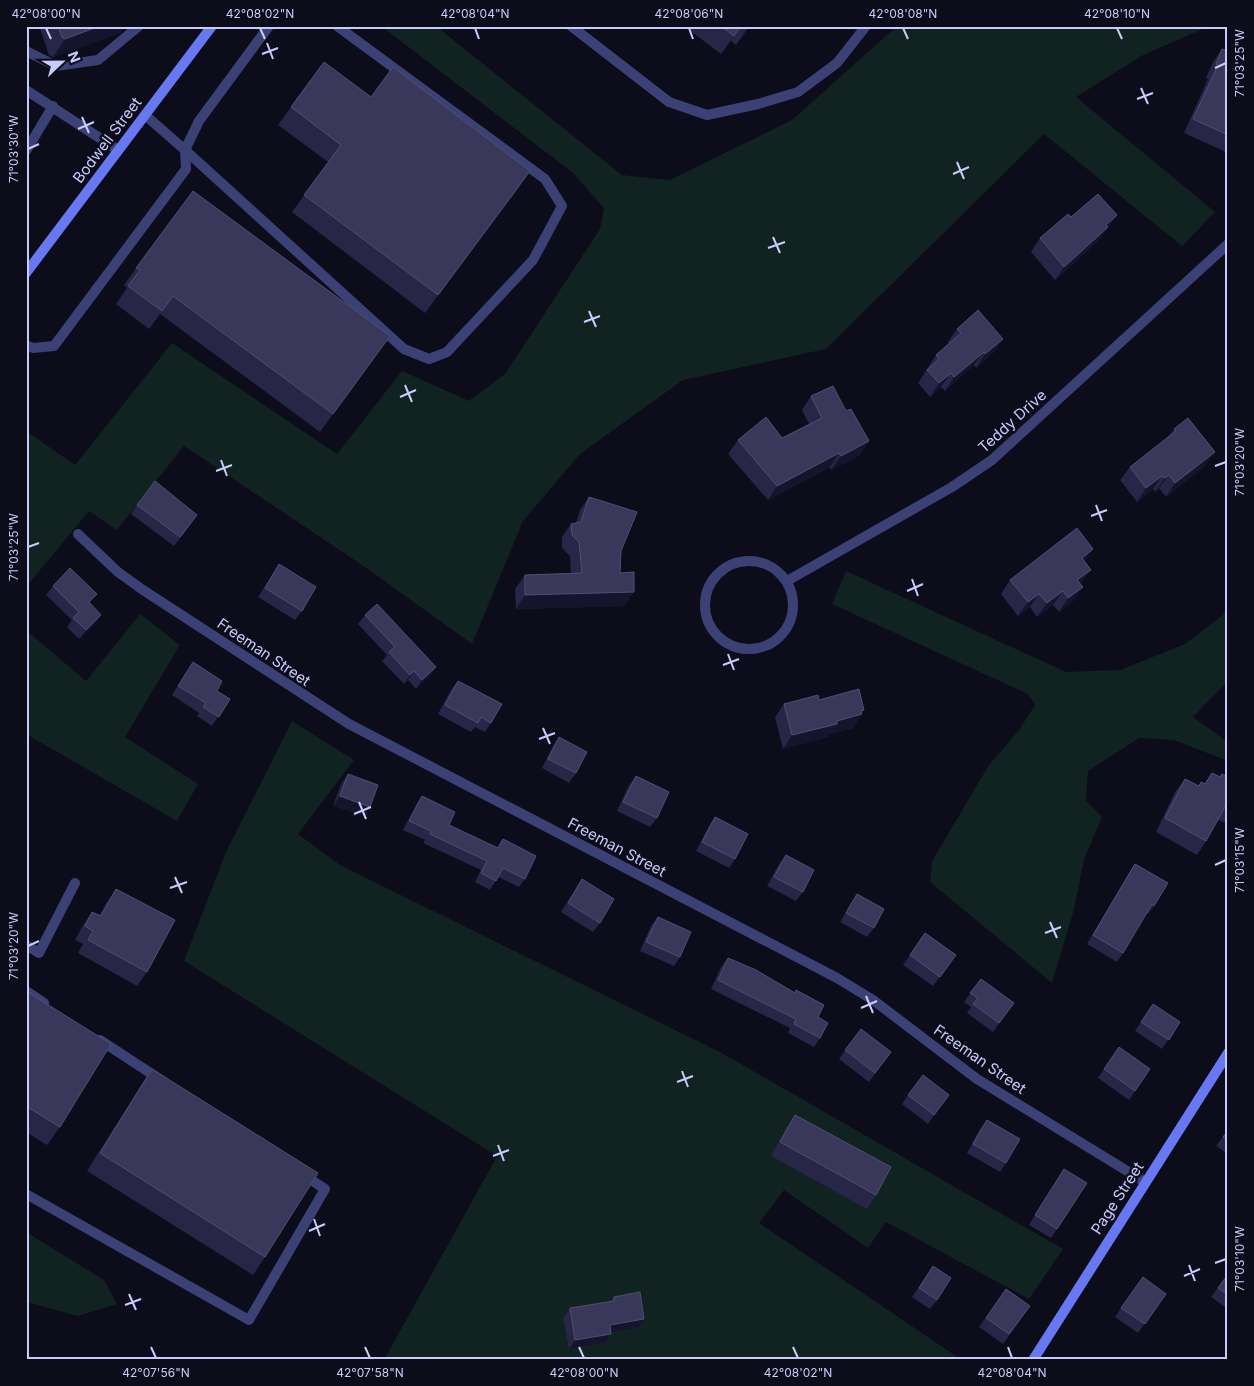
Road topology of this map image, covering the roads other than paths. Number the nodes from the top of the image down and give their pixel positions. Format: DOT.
graph roads {
  1 [pos="139,26"];
  2 [pos="212,26"];
  3 [pos="269,26"];
  4 [pos="337,26"];
  5 [pos="571,26"];
  6 [pos="866,26"];
  7 [pos="26,51"];
  8 [pos="26,90"];
  9 [pos="53,106"];
  10 [pos="145,115"];
  11 [pos="118,150"];
  12 [pos="185,150"];
  13 [pos="26,151"];
  14 [pos="1228,244"];
  15 [pos="26,273"];
  16 [pos="26,345"];
  17 [pos="78,534"];
  18 [pos="787,581"];
  19 [pos="75,884"];
  20 [pos="26,945"];
  21 [pos="26,991"];
  22 [pos="51,1007"];
  23 [pos="93,1035"];
  24 [pos="1228,1053"];
  25 [pos="167,1084"];
  26 [pos="292,1167"];
  27 [pos="1145,1182"];
  28 [pos="26,1194"];
  29 [pos="1033,1360"];
  1 -- 7 [label="street"];
  2 -- 10 [label="main road, Bodwell Street"];
  3 -- 12 [label="street"];
  4 -- 12 [label="street"];
  5 -- 6 [label="street"];
  8 -- 9 [label="street"];
  9 -- 11 [label="street"];
  9 -- 13 [label="street"];
  10 -- 11 [label="main road, Bodwell Street"];
  10 -- 12 [label="street"];
  11 -- 15 [label="main road, Bodwell Street"];
  12 -- 16 [label="street"];
  14 -- 18 [label="street, Teddy Drive"];
  17 -- 27 [label="street, Freeman Street"];
  18 -- 18 [label="street"];
  19 -- 20 [label="street"];
  21 -- 22 [label="street"];
  23 -- 25 [label="street"];
  24 -- 27 [label="main road, Page Street"];
  26 -- 28 [label="street"];
  27 -- 29 [label="main road, Page Street"];
}
